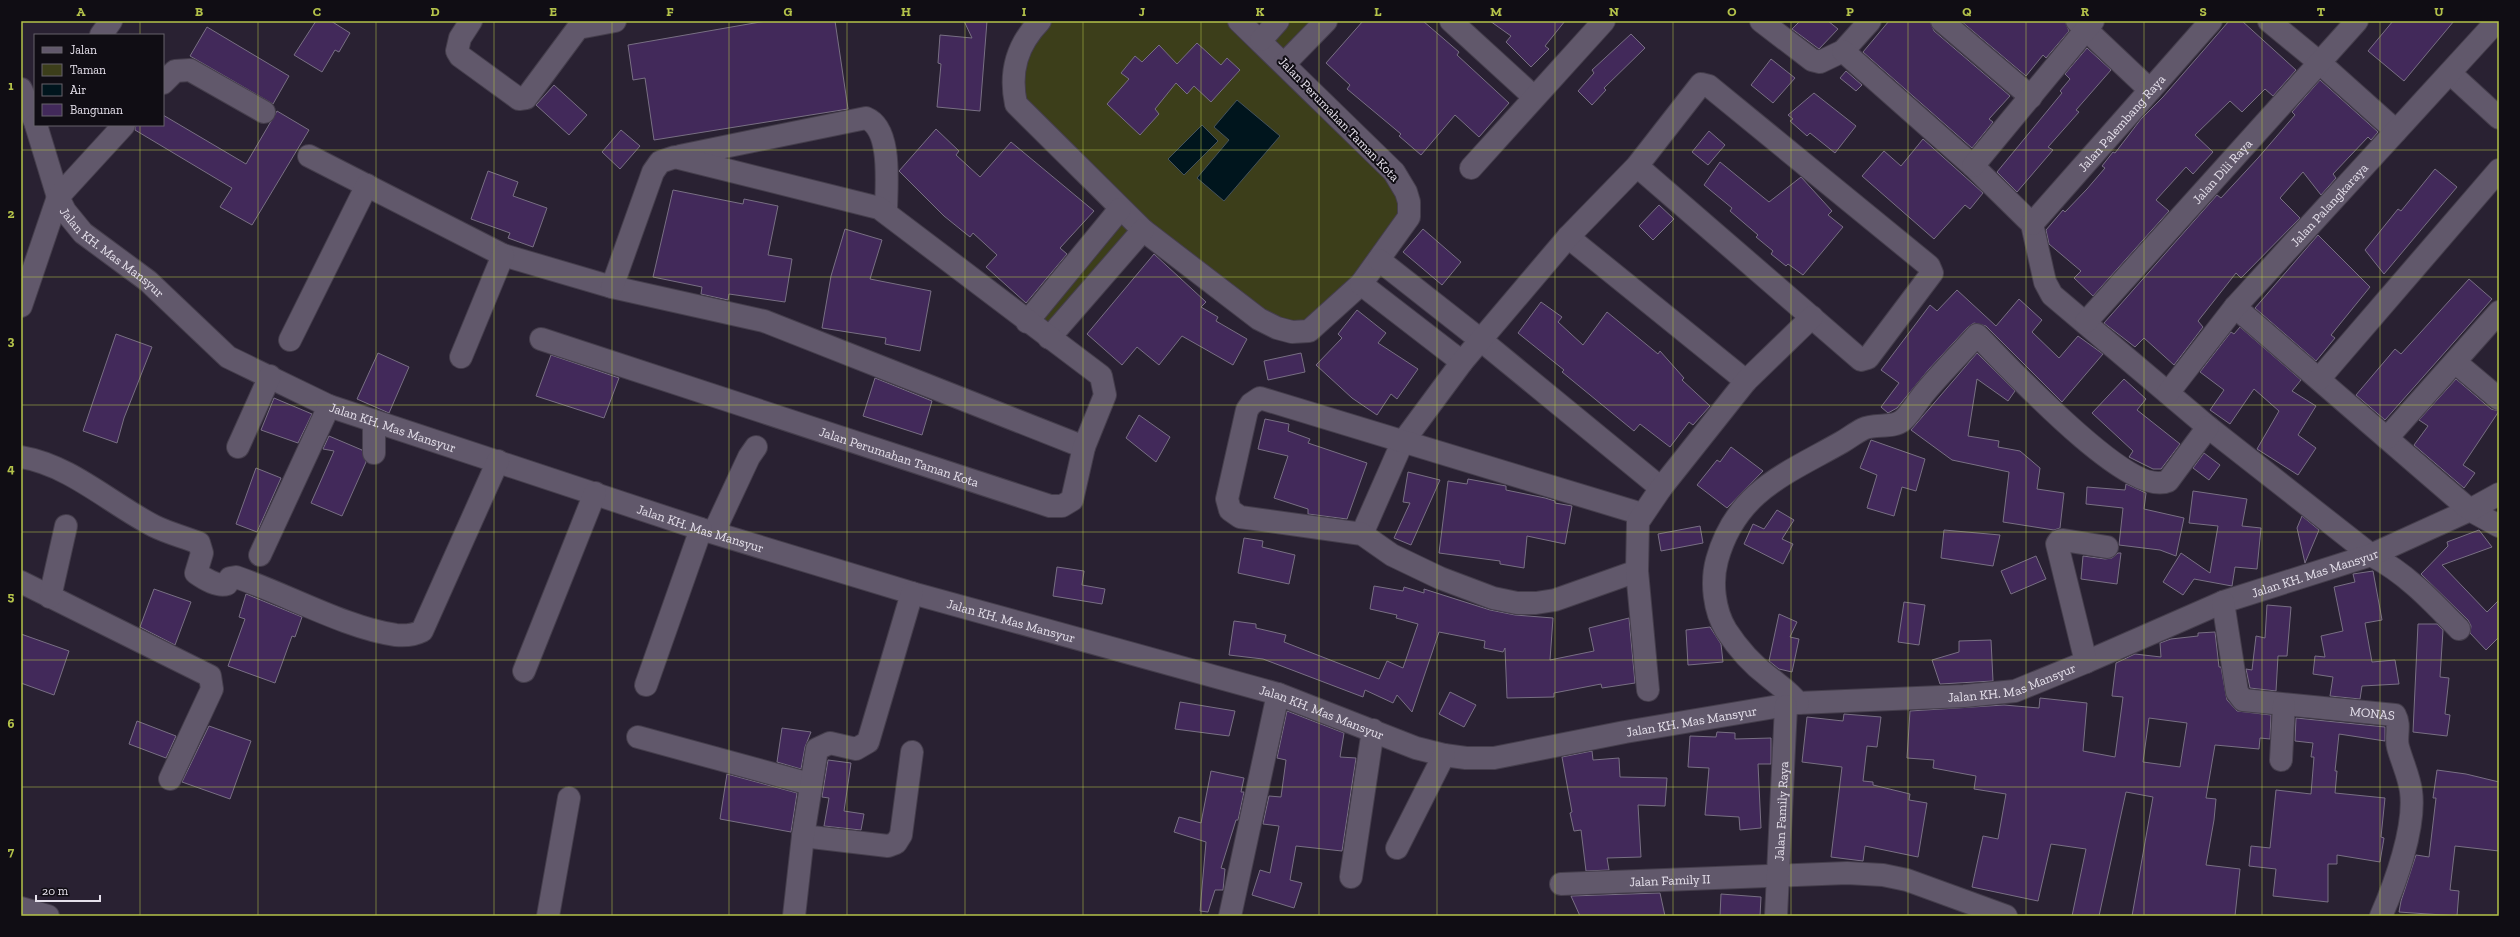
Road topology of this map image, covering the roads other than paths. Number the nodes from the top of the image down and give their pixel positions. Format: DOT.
graph roads {
  1 [pos="111,21"];
  2 [pos="471,21"];
  3 [pos="615,21"];
  4 [pos="1240,21"];
  5 [pos="1278,21"];
  6 [pos="1326,21"];
  7 [pos="1451,21"];
  8 [pos="1604,21"];
  9 [pos="1761,21"];
  10 [pos="1870,21"];
  11 [pos="1942,21"];
  12 [pos="2211,21"];
  13 [pos="2269,21"];
  14 [pos="2357,21"];
  15 [pos="2497,21"];
  16 [pos="573,24"];
  17 [pos="2085,24"];
  18 [pos="1029,25"];
  19 [pos="102,34"];
  20 [pos="1261,40"];
  21 [pos="1843,51"];
  22 [pos="1285,63"];
  23 [pos="2320,63"];
  24 [pos="2450,73"];
  25 [pos="164,82"];
  26 [pos="21,89"];
  27 [pos="2150,90"];
  28 [pos="1534,97"];
  29 [pos="2031,97"];
  30 [pos="264,112"];
  31 [pos="34,116"];
  32 [pos="2499,118"];
  33 [pos="37,126"];
  34 [pos="123,126"];
  35 [pos="2396,131"];
  36 [pos="309,156"];
  37 [pos="675,157"];
  38 [pos="1637,166"];
  39 [pos="1973,166"];
  40 [pos="1471,168"];
  41 [pos="2499,170"];
  42 [pos="367,185"];
  43 [pos="58,197"];
  44 [pos="1120,209"];
  45 [pos="886,212"];
  46 [pos="2032,224"];
  47 [pos="1143,230"];
  48 [pos="1568,237"];
  49 [pos="503,255"];
  50 [pos="1379,260"];
  51 [pos="1361,284"];
  52 [pos="612,287"];
  53 [pos="21,306"];
  54 [pos="2235,306"];
  55 [pos="2499,312"];
  56 [pos="1812,317"];
  57 [pos="1027,322"];
  58 [pos="2086,322"];
  59 [pos="1049,338"];
  60 [pos="541,339"];
  61 [pos="290,340"];
  62 [pos="1482,341"];
  63 [pos="461,357"];
  64 [pos="1462,362"];
  65 [pos="2454,362"];
  66 [pos="270,376"];
  67 [pos="2319,379"];
  68 [pos="1746,381"];
  69 [pos="2168,393"];
  70 [pos="2499,399"];
  71 [pos="329,406"];
  72 [pos="374,422"];
  73 [pos="2208,427"];
  74 [pos="2387,438"];
  75 [pos="1402,443"];
  76 [pos="238,447"];
  77 [pos="756,447"];
  78 [pos="1084,447"];
  79 [pos="374,453"];
  80 [pos="21,457"];
  81 [pos="498,461"];
  82 [pos="1661,488"];
  83 [pos="594,493"];
  84 [pos="2499,494"];
  85 [pos="2470,510"];
  86 [pos="1642,514"];
  87 [pos="66,526"];
  88 [pos="2499,526"];
  89 [pos="708,531"];
  90 [pos="1362,534"];
  91 [pos="2107,547"];
  92 [pos="260,555"];
  93 [pos="2371,555"];
  94 [pos="1637,571"];
  95 [pos="21,582"];
  96 [pos="912,593"];
  97 [pos="50,597"];
  98 [pos="2224,602"];
  99 [pos="2459,629"];
  100 [pos="2086,662"];
  101 [pos="524,671"];
  102 [pos="646,685"];
  103 [pos="1648,690"];
  104 [pos="1278,694"];
  105 [pos="1792,705"];
  106 [pos="2284,705"];
  107 [pos="1373,730"];
  108 [pos="638,737"];
  109 [pos="912,752"];
  110 [pos="1444,755"];
  111 [pos="2281,760"];
  112 [pos="170,779"];
  113 [pos="810,784"];
  114 [pos="570,798"];
  115 [pos="803,836"];
  116 [pos="1397,848"];
  117 [pos="1778,875"];
  118 [pos="1351,876"];
  119 [pos="1561,884"];
  120 [pos="21,908"];
  121 [pos="48,916"];
  122 [pos="548,916"];
  123 [pos="794,916"];
  124 [pos="1230,916"];
  125 [pos="1776,916"];
  126 [pos="2006,916"];
  127 [pos="2381,916"];
  1 -- 19 [label="street"];
  2 -- 16 [label="street"];
  3 -- 16 [label="street"];
  4 -- 20 [label="street, Jalan Perumahan Taman Kota"];
  5 -- 20 [label="street"];
  6 -- 22 [label="street"];
  7 -- 28 [label="street"];
  8 -- 28 [label="street"];
  9 -- 21 [label="street"];
  10 -- 21 [label="street"];
  11 -- 29 [label="street"];
  12 -- 27 [label="street, Jalan Palembang Raya"];
  13 -- 23 [label="street"];
  14 -- 23 [label="street, Jalan Dili Raya"];
  15 -- 24 [label="street, Jalan Palangkaraya"];
  17 -- 27 [label="street"];
  17 -- 29 [label="street"];
  18 -- 44 [label="street, Jalan Perumahan Taman Kota"];
  20 -- 22 [label="street, Jalan Perumahan Taman Kota"];
  21 -- 39 [label="street"];
  22 -- 50 [label="street, Jalan Perumahan Taman Kota"];
  23 -- 35 [label="street"];
  23 -- 58 [label="street, Jalan Dili Raya"];
  24 -- 32 [label="street"];
  24 -- 35 [label="street, Jalan Palangkaraya"];
  25 -- 30 [label="street"];
  26 -- 31 [label="street, Jalan KH. Mas Mansyur"];
  27 -- 46 [label="street, Jalan Palembang Raya"];
  28 -- 40 [label="street"];
  29 -- 39 [label="street"];
  33 -- 43 [label="street, Jalan KH. Mas Mansyur"];
  34 -- 43 [label="street"];
  35 -- 54 [label="street, Jalan Palangkaraya"];
  36 -- 42 [label="street"];
  37 -- 45 [label="street, Jalan Perumahan Taman Kota"];
  37 -- 45 [label="street"];
  37 -- 52 [label="street"];
  38 -- 48 [label="street"];
  38 -- 56 [label="street"];
  38 -- 56 [label="street"];
  39 -- 46 [label="street"];
  41 -- 67 [label="street"];
  42 -- 49 [label="street"];
  42 -- 61 [label="street"];
  43 -- 53 [label="street"];
  43 -- 66 [label="street, Jalan KH. Mas Mansyur"];
  44 -- 47 [label="street, Jalan Perumahan Taman Kota"];
  44 -- 57 [label="street"];
  45 -- 57 [label="street, Jalan Perumahan Taman Kota"];
  46 -- 58 [label="street"];
  47 -- 51 [label="street, Jalan Perumahan Taman Kota"];
  47 -- 59 [label="street"];
  48 -- 62 [label="street"];
  48 -- 68 [label="street"];
  49 -- 52 [label="street"];
  49 -- 63 [label="street"];
  50 -- 51 [label="street, Jalan Perumahan Taman Kota"];
  50 -- 62 [label="street"];
  51 -- 64 [label="street"];
  52 -- 78 [label="street"];
  54 -- 67 [label="street"];
  54 -- 69 [label="street, Jalan Palangkaraya"];
  55 -- 65 [label="street"];
  56 -- 68 [label="street"];
  57 -- 59 [label="street, Jalan Perumahan Taman Kota"];
  58 -- 69 [label="street"];
  59 -- 78 [label="street, Jalan Perumahan Taman Kota"];
  60 -- 78 [label="street, Jalan Perumahan Taman Kota"];
  62 -- 64 [label="street"];
  62 -- 82 [label="street"];
  64 -- 75 [label="street"];
  65 -- 70 [label="street"];
  65 -- 74 [label="street"];
  66 -- 71 [label="street, Jalan KH. Mas Mansyur"];
  66 -- 76 [label="street"];
  67 -- 74 [label="street"];
  68 -- 82 [label="street"];
  69 -- 73 [label="street"];
  71 -- 72 [label="street, Jalan KH. Mas Mansyur"];
  71 -- 92 [label="street"];
  72 -- 79 [label="street"];
  72 -- 81 [label="street, Jalan KH. Mas Mansyur"];
  73 -- 93 [label="street"];
  73 -- 105 [label="street"];
  74 -- 85 [label="street"];
  75 -- 86 [label="street"];
  75 -- 90 [label="street"];
  75 -- 90 [label="street"];
  77 -- 89 [label="street"];
  80 -- 81 [label="street"];
  81 -- 83 [label="street, Jalan KH. Mas Mansyur"];
  82 -- 86 [label="street"];
  83 -- 89 [label="street, Jalan KH. Mas Mansyur"];
  83 -- 101 [label="street"];
  84 -- 85 [label="street, Jalan KH. Mas Mansyur"];
  85 -- 88 [label="street"];
  85 -- 93 [label="street, Jalan KH. Mas Mansyur"];
  86 -- 94 [label="street"];
  87 -- 97 [label="street"];
  89 -- 96 [label="street, Jalan KH. Mas Mansyur"];
  89 -- 102 [label="street"];
  90 -- 94 [label="street"];
  91 -- 100 [label="street"];
  93 -- 98 [label="street, Jalan KH. Mas Mansyur"];
  93 -- 99 [label="street"];
  94 -- 103 [label="street"];
  95 -- 97 [label="street"];
  96 -- 104 [label="street, Jalan KH. Mas Mansyur"];
  96 -- 113 [label="street"];
  97 -- 112 [label="street"];
  98 -- 100 [label="street, Jalan KH. Mas Mansyur"];
  98 -- 106 [label="street, MONAS"];
  100 -- 105 [label="street, Jalan KH. Mas Mansyur"];
  104 -- 107 [label="street, Jalan KH. Mas Mansyur"];
  104 -- 124 [label="street"];
  105 -- 110 [label="street, Jalan KH. Mas Mansyur"];
  105 -- 117 [label="street, Jalan Family Raya"];
  106 -- 111 [label="street"];
  106 -- 127 [label="street, MONAS"];
  107 -- 110 [label="street, Jalan KH. Mas Mansyur"];
  107 -- 118 [label="street"];
  108 -- 113 [label="street"];
  109 -- 115 [label="street"];
  110 -- 116 [label="street"];
  113 -- 115 [label="street"];
  114 -- 122 [label="street"];
  115 -- 123 [label="street"];
  117 -- 119 [label="street, Jalan Family II"];
  117 -- 125 [label="street, Jalan Family Raya"];
  117 -- 126 [label="street, Jalan Family II"];
  120 -- 121 [label="street"];
}
